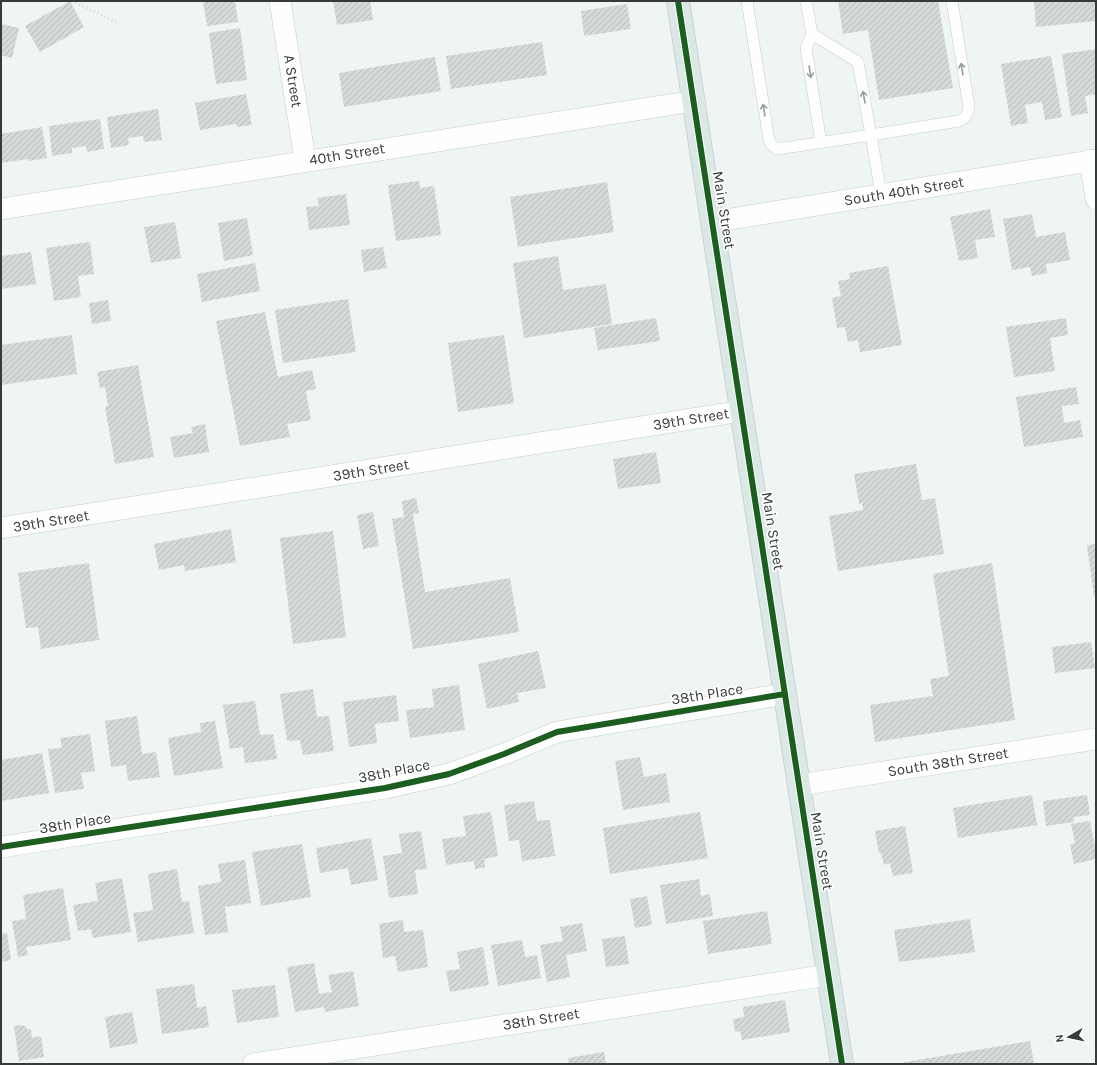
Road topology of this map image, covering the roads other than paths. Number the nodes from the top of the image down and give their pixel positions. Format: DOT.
graph roads {
  1 [pos="280,1"];
  2 [pos="678,1"];
  3 [pos="747,1"];
  4 [pos="806,1"];
  5 [pos="952,1"];
  6 [pos="812,34"];
  7 [pos="694,101"];
  8 [pos="871,135"];
  9 [pos="821,143"];
  10 [pos="305,160"];
  11 [pos="1093,160"];
  12 [pos="881,194"];
  13 [pos="1096,199"];
  14 [pos="1,209"];
  15 [pos="712,222"];
  16 [pos="742,411"];
  17 [pos="1,528"];
  18 [pos="785,694"];
  19 [pos="1096,739"];
  20 [pos="799,785"];
  21 [pos="1,847"];
  22 [pos="828,975"];
  23 [pos="254,1064"];
  24 [pos="842,1064"];
  1 -- 10 [label="street, A Street"];
  2 -- 7 [label="main road, Main Street"];
  9 -- 3 [label="lane, one-way"];
  4 -- 6 [label="lane"];
  8 -- 5 [label="lane, one-way"];
  8 -- 6 [label="lane, one-way"];
  6 -- 9 [label="lane, one-way"];
  7 -- 10 [label="street, 40th Street"];
  7 -- 15 [label="main road, Main Street"];
  8 -- 9 [label="lane"];
  8 -- 12 [label="lane"];
  10 -- 14 [label="street, 40th Street"];
  11 -- 12 [label="street, South 40th Street"];
  11 -- 13 [label="street"];
  12 -- 15 [label="street, South 40th Street"];
  15 -- 16 [label="main road, Main Street"];
  16 -- 17 [label="street, 39th Street"];
  16 -- 18 [label="main road, Main Street"];
  18 -- 20 [label="main road, Main Street"];
  18 -- 21 [label="street, 38th Place"];
  19 -- 20 [label="street, South 38th Street"];
  20 -- 22 [label="main road, Main Street"];
  22 -- 23 [label="street, 38th Street"];
  22 -- 24 [label="main road, Main Street"];
}
